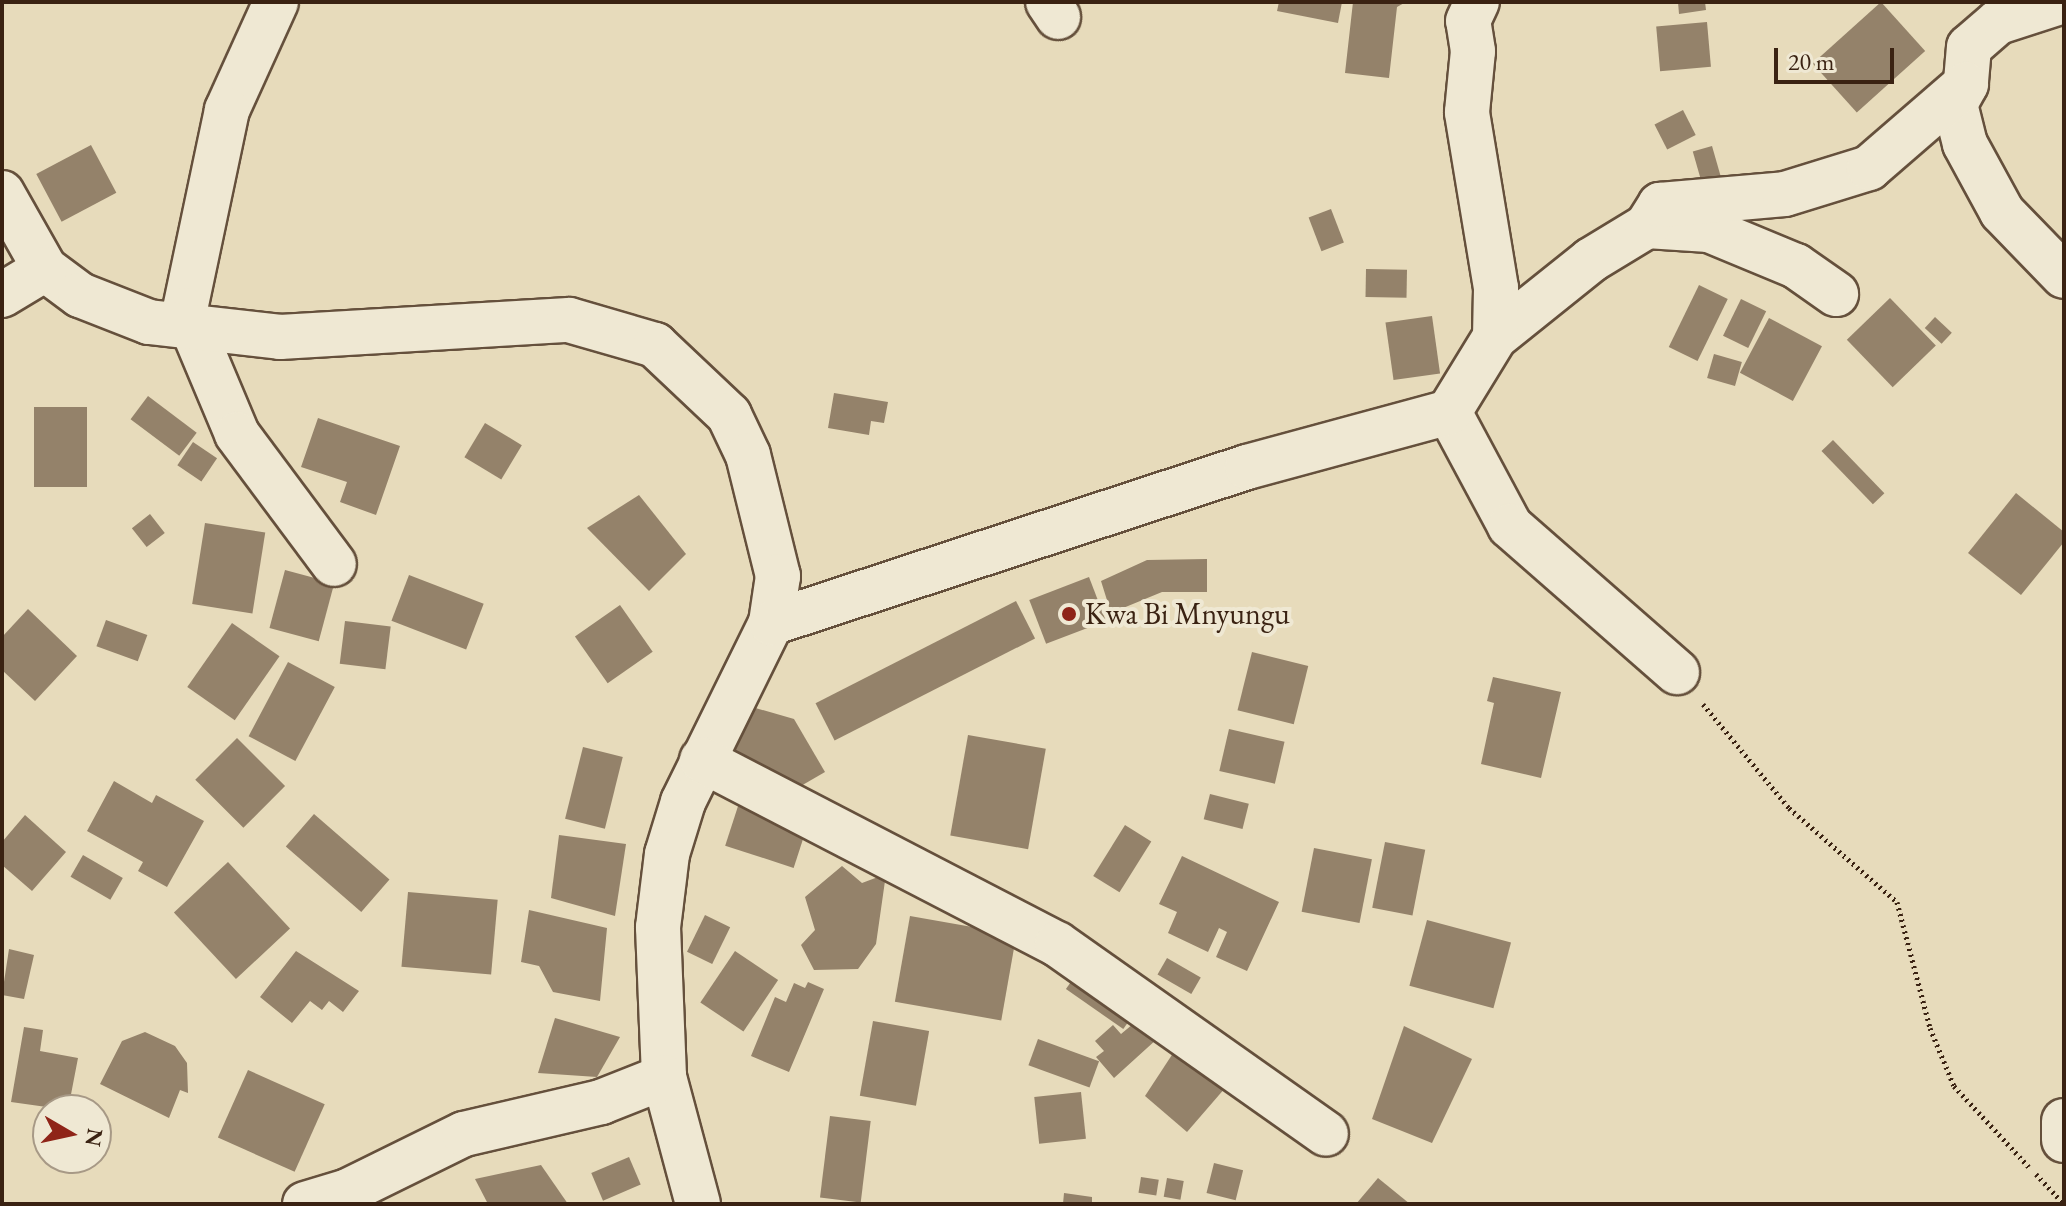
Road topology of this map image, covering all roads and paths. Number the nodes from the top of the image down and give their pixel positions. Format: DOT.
graph roads {
  1 [pos="276,2"];
  2 [pos="1477,2"];
  3 [pos="2060,2"];
  4 [pos="1966,84"];
  5 [pos="2,193"];
  6 [pos="1647,226"];
  7 [pos="45,269"];
  8 [pos="2064,276"];
  9 [pos="1836,294"];
  10 [pos="2,295"];
  11 [pos="192,328"];
  12 [pos="1495,337"];
  13 [pos="1449,412"];
  14 [pos="334,564"];
  15 [pos="771,623"];
  16 [pos="1677,672"];
  17 [pos="702,760"];
  18 [pos="664,1077"];
  19 [pos="2064,1121"];
  20 [pos="1326,1134"];
  21 [pos="2064,1140"];
  22 [pos="305,1204"];
  23 [pos="698,1204"];
  24 [pos="2064,1204"];
  1 -- 11 [label="street"];
  2 -- 12 [label="street"];
  3 -- 4 [label="street"];
  4 -- 6 [label="street"];
  4 -- 8 [label="street"];
  5 -- 7 [label="street"];
  6 -- 9 [label="street"];
  6 -- 12 [label="street"];
  7 -- 10 [label="street"];
  7 -- 11 [label="street"];
  11 -- 14 [label="street"];
  11 -- 15 [label="street"];
  12 -- 13 [label="street"];
  13 -- 15 [label="street"];
  13 -- 16 [label="street"];
  15 -- 17 [label="street"];
  16 -- 24 [label="path"];
  17 -- 18 [label="street"];
  17 -- 20 [label="street"];
  18 -- 22 [label="street"];
  18 -- 23 [label="street"];
  19 -- 21 [label="street"];
}
